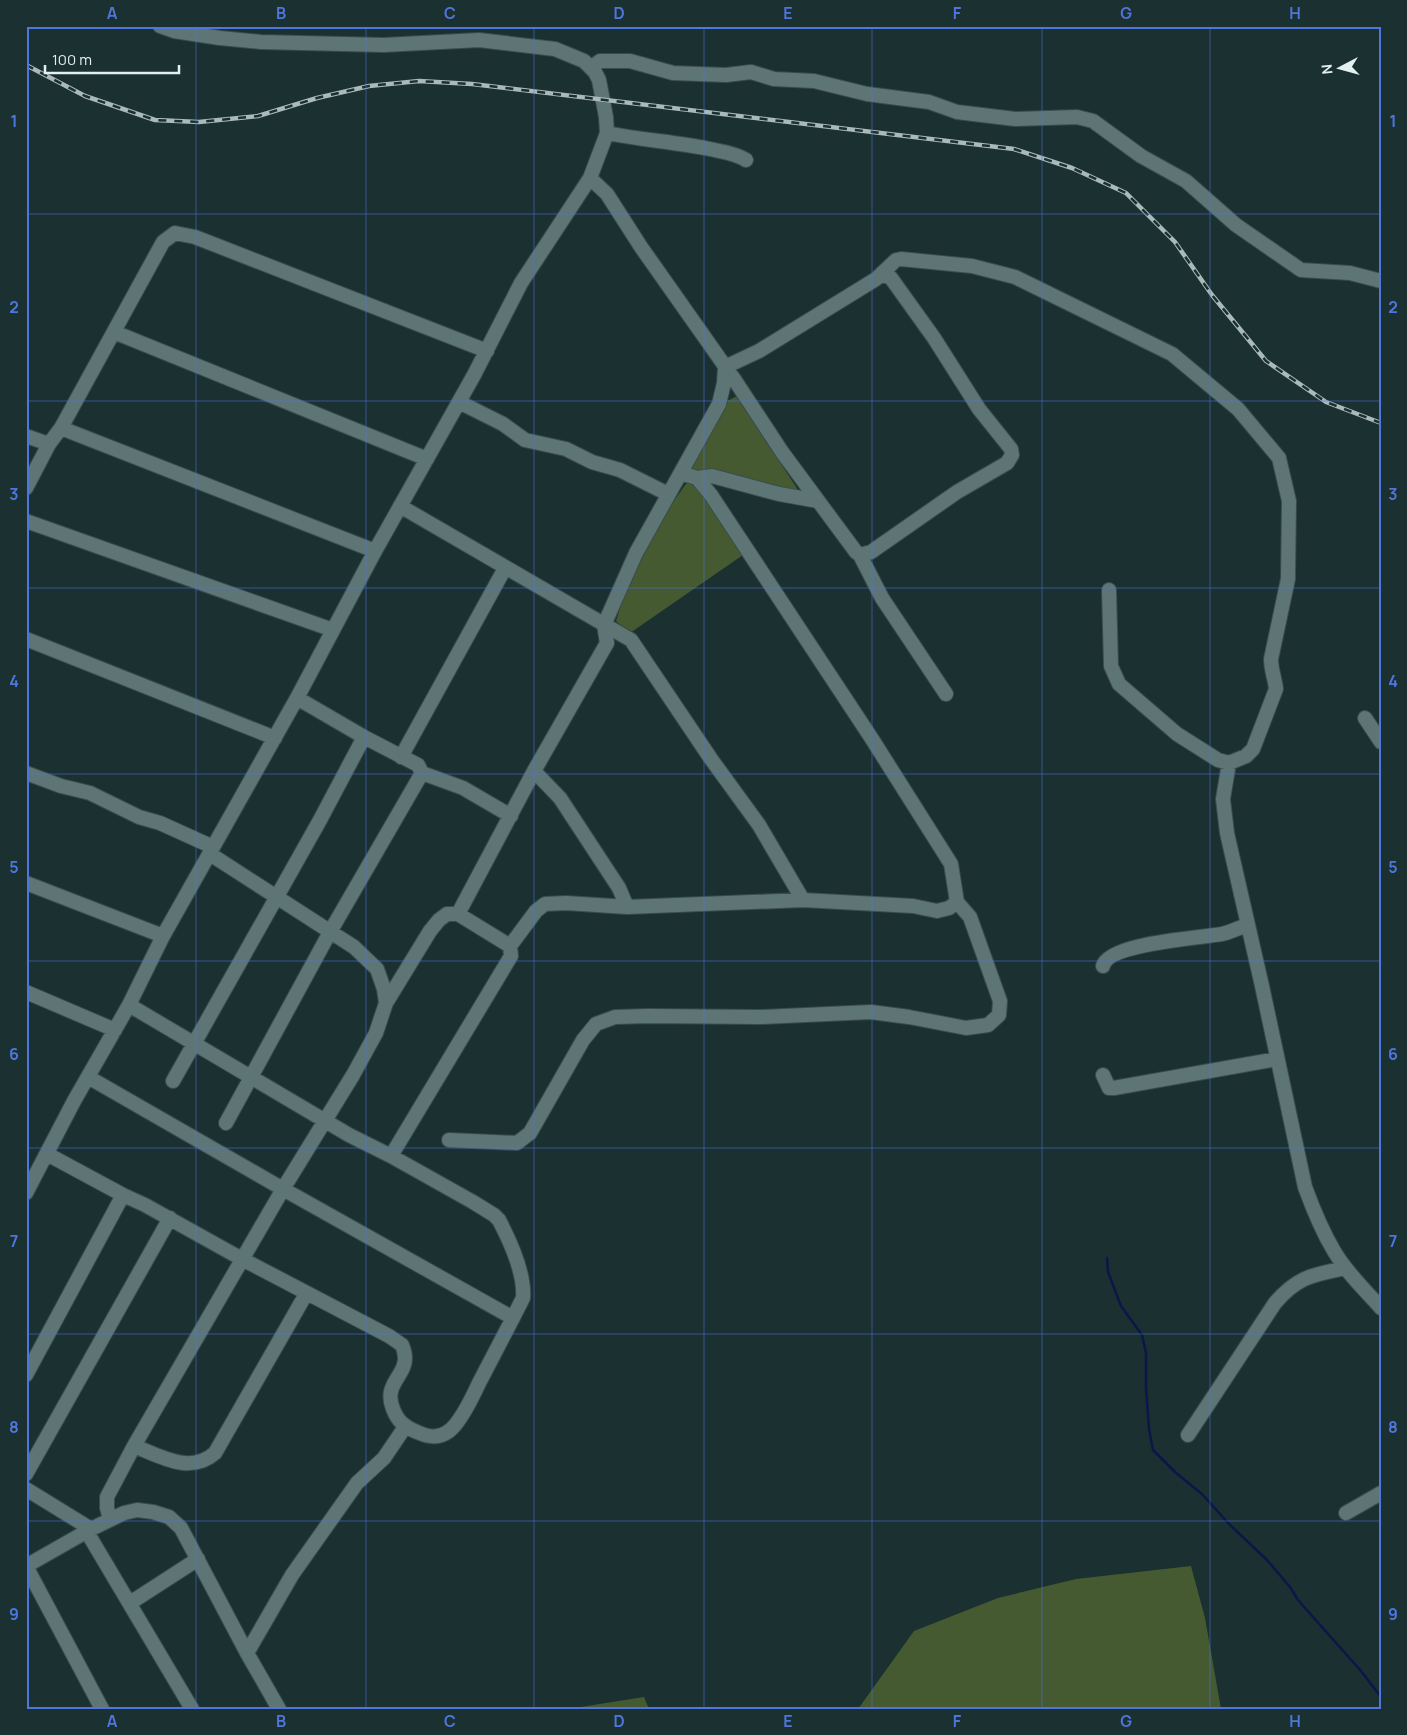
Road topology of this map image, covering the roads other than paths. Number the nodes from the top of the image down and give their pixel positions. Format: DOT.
graph roads {
  1 [pos="160,26"];
  2 [pos="592,67"];
  3 [pos="607,133"];
  4 [pos="746,160"];
  5 [pos="590,178"];
  6 [pos="882,274"];
  7 [pos="1381,281"];
  8 [pos="114,332"];
  9 [pos="487,350"];
  10 [pos="725,367"];
  11 [pos="459,402"];
  12 [pos="61,428"];
  13 [pos="26,436"];
  14 [pos="49,444"];
  15 [pos="427,458"];
  16 [pos="681,473"];
  17 [pos="697,478"];
  18 [pos="27,486"];
  19 [pos="668,494"];
  20 [pos="818,500"];
  21 [pos="400,506"];
  22 [pos="26,521"];
  23 [pos="375,550"];
  24 [pos="860,555"];
  25 [pos="505,568"];
  26 [pos="1109,590"];
  27 [pos="604,625"];
  28 [pos="333,630"];
  29 [pos="26,638"];
  30 [pos="946,694"];
  31 [pos="297,698"];
  32 [pos="1365,718"];
  33 [pos="364,737"];
  34 [pos="275,738"];
  35 [pos="1381,742"];
  36 [pos="401,757"];
  37 [pos="1229,763"];
  38 [pos="534,771"];
  39 [pos="26,772"];
  40 [pos="422,773"];
  41 [pos="510,816"];
  42 [pos="211,851"];
  43 [pos="26,882"];
  44 [pos="276,897"];
  45 [pos="803,900"];
  46 [pos="957,902"];
  47 [pos="627,907"];
  48 [pos="458,914"];
  49 [pos="1247,925"];
  50 [pos="330,932"];
  51 [pos="163,936"];
  52 [pos="510,946"];
  53 [pos="1103,966"];
  54 [pos="26,992"];
  55 [pos="386,1003"];
  56 [pos="129,1006"];
  57 [pos="115,1030"];
  58 [pos="194,1043"];
  59 [pos="1277,1059"];
  60 [pos="1103,1075"];
  61 [pos="251,1076"];
  62 [pos="88,1077"];
  63 [pos="173,1081"];
  64 [pos="324,1120"];
  65 [pos="226,1123"];
  66 [pos="449,1140"];
  67 [pos="47,1154"];
  68 [pos="392,1156"];
  69 [pos="283,1189"];
  70 [pos="26,1193"];
  71 [pos="123,1195"];
  72 [pos="170,1218"];
  73 [pos="242,1259"];
  74 [pos="1346,1268"];
  75 [pos="306,1294"];
  76 [pos="1381,1308"];
  77 [pos="513,1318"];
  78 [pos="26,1375"];
  79 [pos="405,1427"];
  80 [pos="1188,1435"];
  81 [pos="134,1446"];
  82 [pos="26,1474"];
  83 [pos="26,1489"];
  84 [pos="1381,1493"];
  85 [pos="1346,1512"];
  86 [pos="110,1519"];
  87 [pos="89,1530"];
  88 [pos="198,1559"];
  89 [pos="26,1566"];
  90 [pos="130,1603"];
  91 [pos="247,1653"];
  92 [pos="102,1709"];
  93 [pos="192,1709"];
  94 [pos="280,1709"];
  1 -- 2 [label="street"];
  2 -- 3 [label="street"];
  2 -- 7 [label="street"];
  3 -- 4 [label="street"];
  3 -- 5 [label="street"];
  5 -- 9 [label="street"];
  5 -- 10 [label="street"];
  6 -- 10 [label="street"];
  6 -- 24 [label="street"];
  6 -- 37 [label="street"];
  8 -- 9 [label="street"];
  8 -- 12 [label="street"];
  8 -- 15 [label="street"];
  9 -- 11 [label="street"];
  10 -- 16 [label="street"];
  10 -- 20 [label="street"];
  11 -- 15 [label="street"];
  11 -- 19 [label="street"];
  12 -- 14 [label="street"];
  12 -- 23 [label="street"];
  13 -- 14 [label="street"];
  14 -- 18 [label="street"];
  15 -- 21 [label="street"];
  16 -- 17 [label="street"];
  16 -- 19 [label="street"];
  17 -- 20 [label="street"];
  17 -- 46 [label="street"];
  19 -- 27 [label="street"];
  20 -- 24 [label="street"];
  21 -- 23 [label="street"];
  21 -- 25 [label="street"];
  22 -- 28 [label="street"];
  23 -- 28 [label="street"];
  24 -- 30 [label="street"];
  25 -- 27 [label="street"];
  25 -- 36 [label="street"];
  26 -- 37 [label="street"];
  27 -- 38 [label="street"];
  27 -- 45 [label="street"];
  28 -- 31 [label="street"];
  29 -- 34 [label="street"];
  31 -- 33 [label="street"];
  31 -- 34 [label="street"];
  32 -- 35 [label="street"];
  33 -- 36 [label="street"];
  33 -- 44 [label="street"];
  34 -- 42 [label="street"];
  36 -- 40 [label="street"];
  37 -- 49 [label="street"];
  38 -- 41 [label="street"];
  38 -- 47 [label="street"];
  39 -- 42 [label="street"];
  40 -- 41 [label="street"];
  40 -- 50 [label="street"];
  41 -- 48 [label="street"];
  42 -- 44 [label="street"];
  42 -- 51 [label="street"];
  43 -- 51 [label="street"];
  44 -- 50 [label="street"];
  44 -- 58 [label="street"];
  45 -- 46 [label="street"];
  45 -- 47 [label="street"];
  46 -- 66 [label="street"];
  47 -- 52 [label="street"];
  48 -- 52 [label="street"];
  48 -- 55 [label="street"];
  49 -- 53 [label="street"];
  49 -- 59 [label="street"];
  50 -- 55 [label="street"];
  50 -- 61 [label="street"];
  51 -- 56 [label="street"];
  52 -- 68 [label="street"];
  54 -- 57 [label="street"];
  55 -- 64 [label="street"];
  56 -- 57 [label="street"];
  56 -- 58 [label="street"];
  57 -- 62 [label="street"];
  58 -- 61 [label="street"];
  58 -- 63 [label="street"];
  59 -- 60 [label="street"];
  59 -- 74 [label="street"];
  61 -- 64 [label="street"];
  61 -- 65 [label="street"];
  62 -- 67 [label="street"];
  62 -- 69 [label="street"];
  64 -- 68 [label="street"];
  64 -- 69 [label="street"];
  67 -- 70 [label="street"];
  67 -- 71 [label="street"];
  68 -- 77 [label="street"];
  69 -- 73 [label="street"];
  69 -- 77 [label="street"];
  71 -- 72 [label="street"];
  71 -- 78 [label="street"];
  72 -- 73 [label="street"];
  72 -- 82 [label="street"];
  73 -- 75 [label="street"];
  73 -- 81 [label="street"];
  74 -- 76 [label="street"];
  74 -- 80 [label="street"];
  75 -- 79 [label="street"];
  75 -- 81 [label="street"];
  77 -- 79 [label="street"];
  79 -- 91 [label="street"];
  81 -- 86 [label="street"];
  83 -- 87 [label="street"];
  84 -- 85 [label="street"];
  86 -- 87 [label="street"];
  86 -- 88 [label="street"];
  87 -- 89 [label="street"];
  87 -- 90 [label="street"];
  88 -- 90 [label="street"];
  88 -- 91 [label="street"];
  89 -- 92 [label="street"];
  90 -- 93 [label="street"];
  91 -- 94 [label="street"];
}
